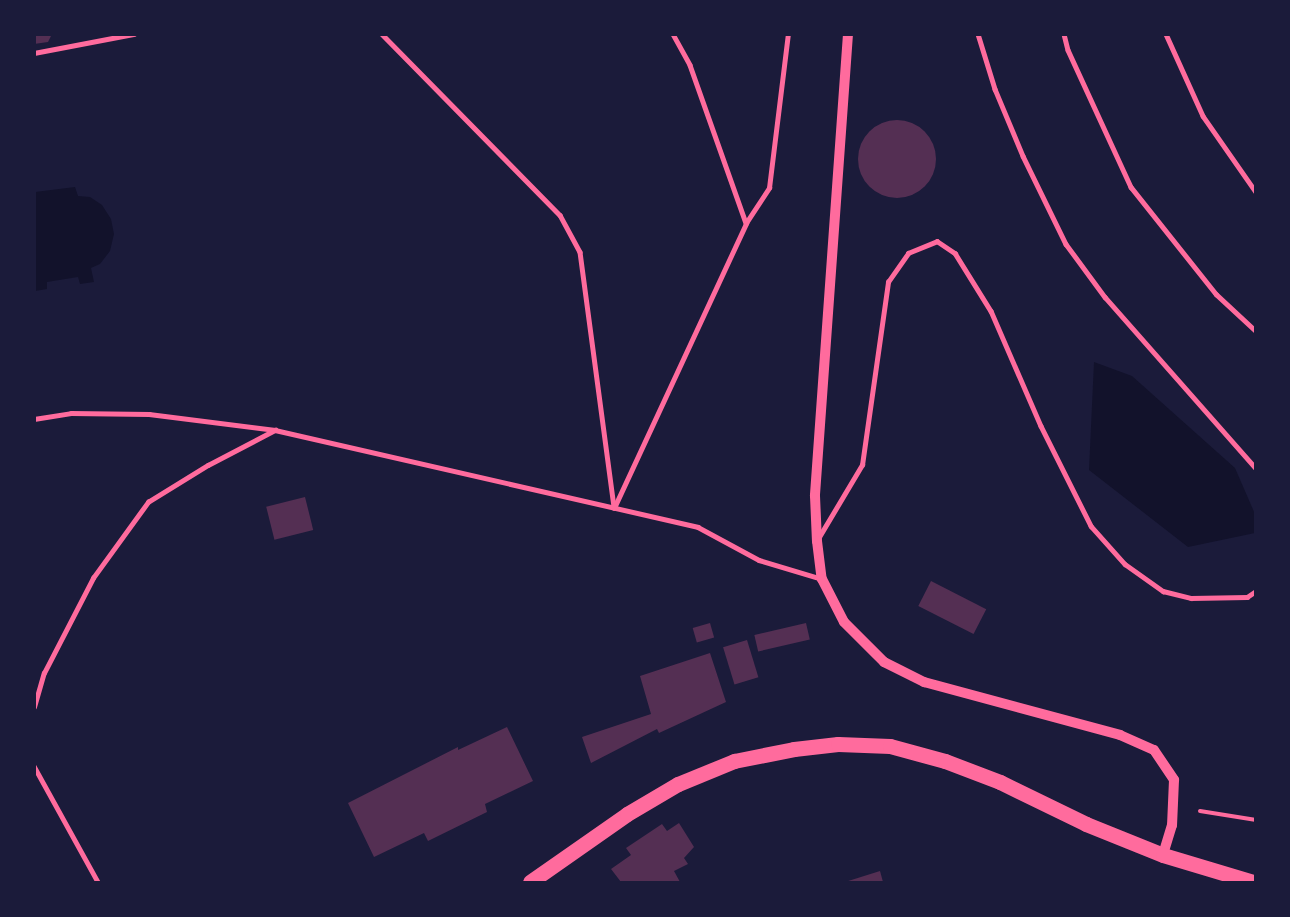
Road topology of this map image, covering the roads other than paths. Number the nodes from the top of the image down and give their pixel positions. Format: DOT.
graph roads {
  1 [pos="135,34"];
  2 [pos="382,34"];
  3 [pos="674,34"];
  4 [pos="788,34"];
  5 [pos="848,34"];
  6 [pos="978,34"];
  7 [pos="1064,34"];
  8 [pos="1166,34"];
  9 [pos="34,53"];
  10 [pos="1256,192"];
  11 [pos="746,223"];
  12 [pos="1256,332"];
  13 [pos="34,418"];
  14 [pos="275,430"];
  15 [pos="1256,468"];
  16 [pos="614,508"];
  17 [pos="817,541"];
  18 [pos="822,579"];
  19 [pos="1256,591"];
  20 [pos="34,707"];
  21 [pos="34,766"];
  22 [pos="1163,855"];
  23 [pos="98,882"];
  24 [pos="531,882"];
  25 [pos="1253,882"];
  1 -- 9 [label="lane"];
  2 -- 16 [label="lane"];
  3 -- 11 [label="lane"];
  4 -- 11 [label="lane"];
  5 -- 17 [label="street"];
  6 -- 15 [label="lane"];
  7 -- 12 [label="lane"];
  8 -- 10 [label="lane"];
  11 -- 16 [label="lane"];
  13 -- 14 [label="lane"];
  14 -- 16 [label="lane"];
  14 -- 20 [label="lane"];
  16 -- 18 [label="lane"];
  17 -- 18 [label="street"];
  17 -- 19 [label="lane"];
  18 -- 22 [label="street"];
  21 -- 23 [label="lane"];
  22 -- 24 [label="main road"];
  22 -- 25 [label="main road"];
}
